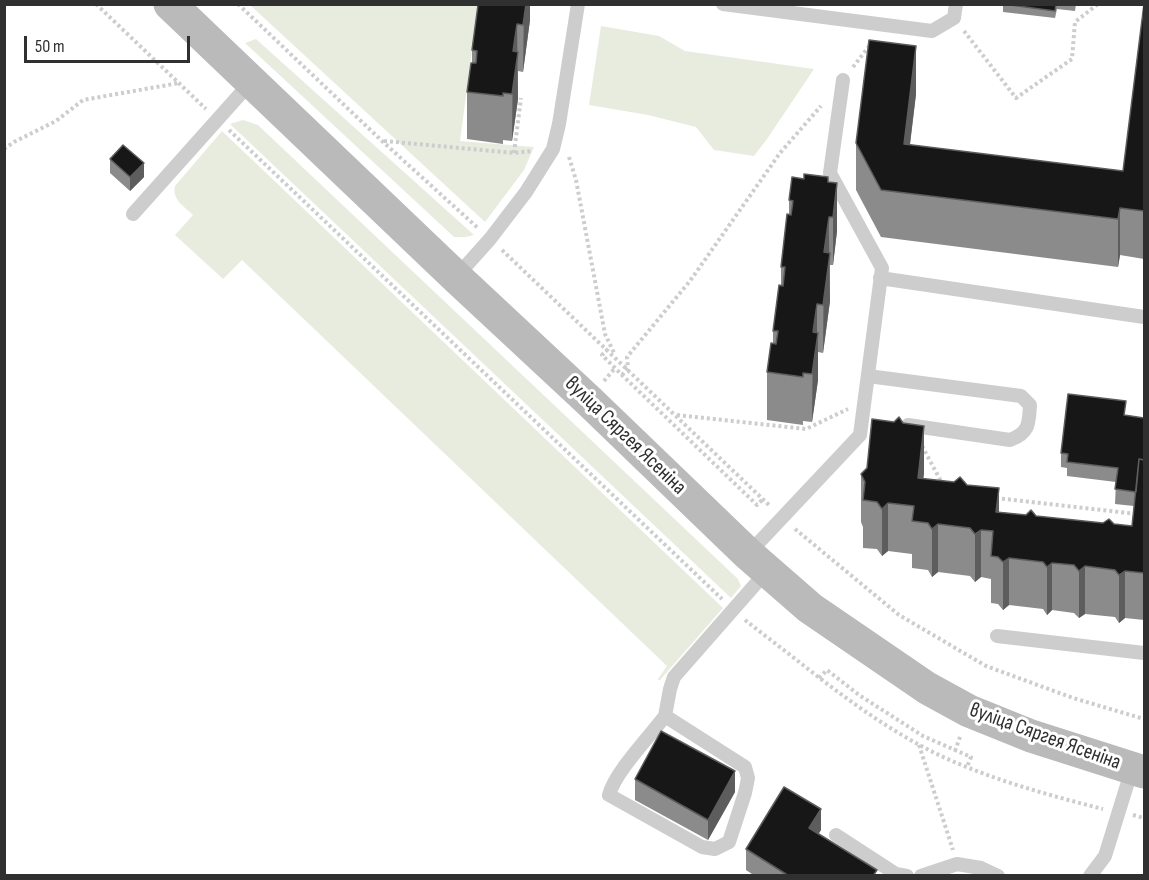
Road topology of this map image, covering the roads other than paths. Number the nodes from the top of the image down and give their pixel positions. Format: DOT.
graph roads {
  1 [pos="170,4"];
  2 [pos="578,4"];
  3 [pos="723,4"];
  4 [pos="955,11"];
  5 [pos="843,80"];
  6 [pos="251,82"];
  7 [pos="133,214"];
  8 [pos="456,277"];
  9 [pos="880,278"];
  10 [pos="1144,317"];
  11 [pos="868,376"];
  12 [pos="896,424"];
  13 [pos="758,562"];
  14 [pos="997,636"];
  15 [pos="1144,653"];
  16 [pos="665,716"];
  17 [pos="1138,770"];
  18 [pos="836,836"];
  19 [pos="907,876"];
  20 [pos="921,876"];
  21 [pos="998,876"];
  22 [pos="1090,876"];
  1 -- 6 [label="main road, вуліца Сяргея Ясеніна"];
  2 -- 8 [label="lane"];
  3 -- 4 [label="lane"];
  5 -- 9 [label="lane"];
  6 -- 7 [label="lane"];
  6 -- 8 [label="main road, вуліца Сяргея Ясеніна"];
  8 -- 13 [label="main road, вуліца Сяргея Ясеніна"];
  9 -- 10 [label="lane"];
  9 -- 11 [label="lane"];
  11 -- 12 [label="lane"];
  11 -- 13 [label="lane"];
  13 -- 16 [label="lane"];
  13 -- 17 [label="main road, вуліца Сяргея Ясеніна"];
  14 -- 15 [label="lane"];
  16 -- 16 [label="lane"];
  17 -- 22 [label="lane"];
  18 -- 19 [label="lane"];
  20 -- 21 [label="lane"];
}
